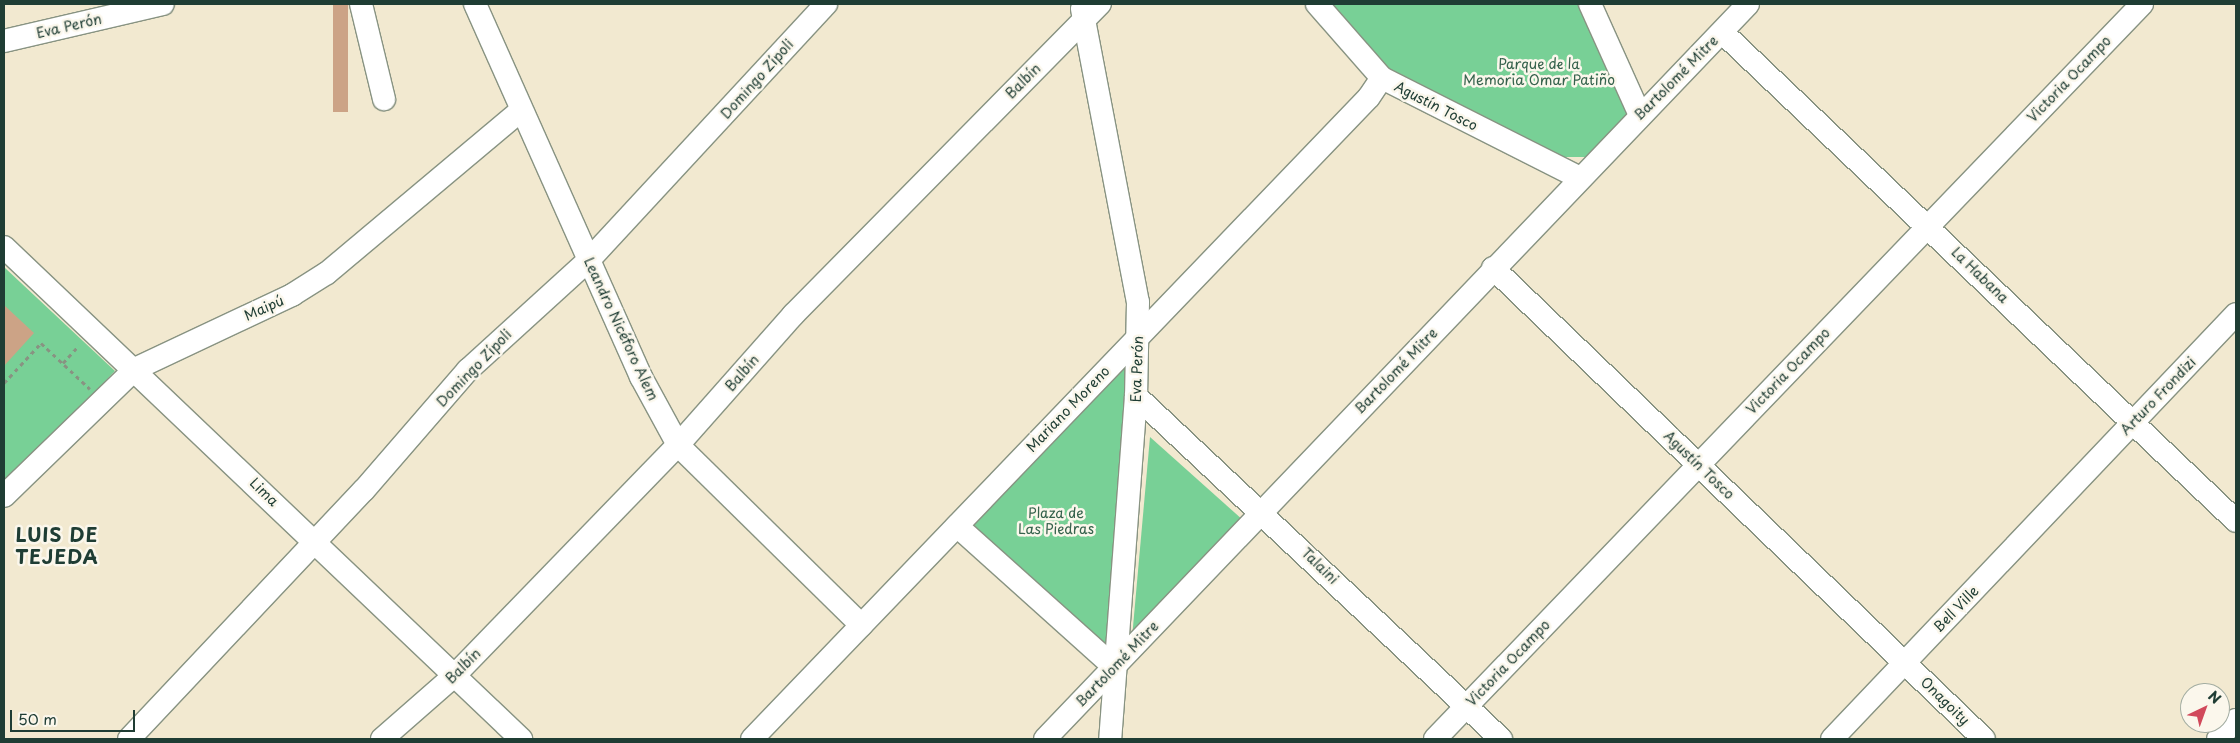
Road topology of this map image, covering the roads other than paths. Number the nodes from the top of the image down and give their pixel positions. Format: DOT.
graph roads {
  1 [pos="163,4"];
  2 [pos="361,4"];
  3 [pos="475,4"];
  4 [pos="826,4"];
  5 [pos="1317,4"];
  6 [pos="1590,4"];
  7 [pos="1748,4"];
  8 [pos="2142,4"];
  9 [pos="1089,9"];
  10 [pos="1722,32"];
  11 [pos="4,41"];
  12 [pos="1382,78"];
  13 [pos="384,99"];
  14 [pos="521,110"];
  15 [pos="1640,115"];
  16 [pos="1578,177"];
  17 [pos="1928,225"];
  18 [pos="4,248"];
  19 [pos="589,260"];
  20 [pos="1493,268"];
  21 [pos="2236,314"];
  22 [pos="1139,335"];
  23 [pos="135,370"];
  24 [pos="1136,396"];
  25 [pos="2133,423"];
  26 [pos="678,445"];
  27 [pos="1699,465"];
  28 [pos="2080,479"];
  29 [pos="4,496"];
  30 [pos="1262,511"];
  31 [pos="2236,521"];
  32 [pos="957,526"];
  33 [pos="316,542"];
  34 [pos="861,625"];
  35 [pos="1905,662"];
  36 [pos="1114,667"];
  37 [pos="454,676"];
  38 [pos="1466,706"];
  39 [pos="2236,720"];
  40 [pos="129,739"];
  41 [pos="382,739"];
  42 [pos="522,739"];
  43 [pos="752,739"];
  44 [pos="1045,739"];
  45 [pos="1110,739"];
  46 [pos="1435,739"];
  47 [pos="1500,739"];
  48 [pos="1832,739"];
  49 [pos="1984,739"];
  50 [pos="2218,739"];
  1 -- 11 [label="street, Eva Perón"];
  2 -- 13 [label="street"];
  3 -- 14 [label="street, Leandro Nicéforo Alem"];
  4 -- 19 [label="street, Domingo Zípoli"];
  5 -- 12 [label="street, Agustín Tosco"];
  6 -- 15 [label="street"];
  7 -- 10 [label="street, Bartolomé Mitre"];
  8 -- 17 [label="street, Victoria Ocampo"];
  9 -- 22 [label="street, Eva Perón"];
  9 -- 26 [label="street, Balbín"];
  10 -- 15 [label="street, Bartolomé Mitre"];
  10 -- 17 [label="street, La Habana"];
  12 -- 16 [label="street, Agustín Tosco"];
  12 -- 22 [label="street, Mariano Moreno"];
  14 -- 19 [label="street, Leandro Nicéforo Alem"];
  14 -- 23 [label="street, Maipú"];
  15 -- 16 [label="street, Bartolomé Mitre"];
  16 -- 20 [label="street, Bartolomé Mitre"];
  17 -- 25 [label="street, La Habana"];
  17 -- 27 [label="street, Victoria Ocampo"];
  18 -- 23 [label="street, Lima"];
  19 -- 26 [label="street, Leandro Nicéforo Alem"];
  19 -- 33 [label="street, Domingo Zípoli"];
  20 -- 27 [label="street, Agustín Tosco"];
  20 -- 30 [label="street, Bartolomé Mitre"];
  21 -- 25 [label="street, Arturo Frondizi"];
  22 -- 24 [label="street, Eva Perón"];
  22 -- 32 [label="street, Mariano Moreno"];
  23 -- 29 [label="street, Maipú"];
  23 -- 33 [label="street, Lima"];
  24 -- 30 [label="street, Talaini"];
  24 -- 36 [label="street, Eva Perón"];
  25 -- 28 [label="street, Arturo Frondizi"];
  25 -- 31 [label="street, La Habana"];
  26 -- 34 [label="street, Leandro Nicéforo Alem"];
  26 -- 37 [label="street, Balbín"];
  27 -- 35 [label="street, Agustín Tosco"];
  27 -- 38 [label="street, Victoria Ocampo"];
  28 -- 35 [label="street, Bell Ville"];
  30 -- 36 [label="street, Bartolomé Mitre"];
  30 -- 38 [label="street, Talaini"];
  32 -- 34 [label="street, Mariano Moreno"];
  32 -- 36 [label="street"];
  33 -- 37 [label="street, Lima"];
  33 -- 40 [label="street, Domingo Zípoli"];
  34 -- 43 [label="street, Mariano Moreno"];
  35 -- 48 [label="street, Bell Ville"];
  35 -- 49 [label="street, Onagoity"];
  36 -- 44 [label="street, Bartolomé Mitre"];
  36 -- 45 [label="street, Eva Perón"];
  37 -- 41 [label="street, Balbín"];
  37 -- 42 [label="street, Lima"];
  38 -- 46 [label="street, Victoria Ocampo"];
  38 -- 47 [label="street, Talaini"];
  39 -- 50 [label="street"];
}
